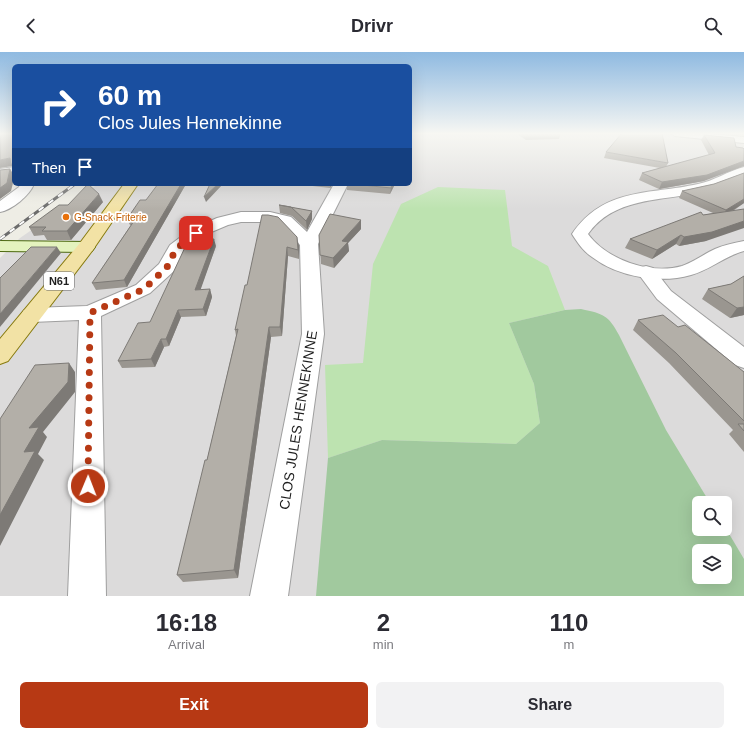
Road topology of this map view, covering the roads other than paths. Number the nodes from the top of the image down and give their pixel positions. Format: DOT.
graph roads {
  1 [pos="12,171"];
  2 [pos="744,171"];
  3 [pos="0,173"];
  4 [pos="26,186"];
  5 [pos="130,186"];
  6 [pos="340,186"];
  7 [pos="0,208"];
  8 [pos="310,244"];
  9 [pos="0,246"];
  10 [pos="744,246"];
  11 [pos="86,247"];
  12 [pos="646,272"];
  13 [pos="90,313"];
  14 [pos="32,315"];
  15 [pos="0,355"];
  16 [pos="744,359"];
  17 [pos="87,596"];
  18 [pos="269,596"];
  1 -- 3 [label="street"];
  2 -- 12 [label="street"];
  4 -- 7 [label="street"];
  5 -- 11 [label="main road, N61"];
  6 -- 8 [label="street, CLOS JULES HENNEKINNE"];
  8 -- 13 [label="street"];
  8 -- 18 [label="street, CLOS JULES HENNEKINNE"];
  9 -- 11 [label="main road"];
  10 -- 12 [label="street"];
  11 -- 14 [label="main road, N61"];
  12 -- 16 [label="street"];
  13 -- 14 [label="street"];
  13 -- 17 [label="street"];
  14 -- 15 [label="main road, N61"];
}
